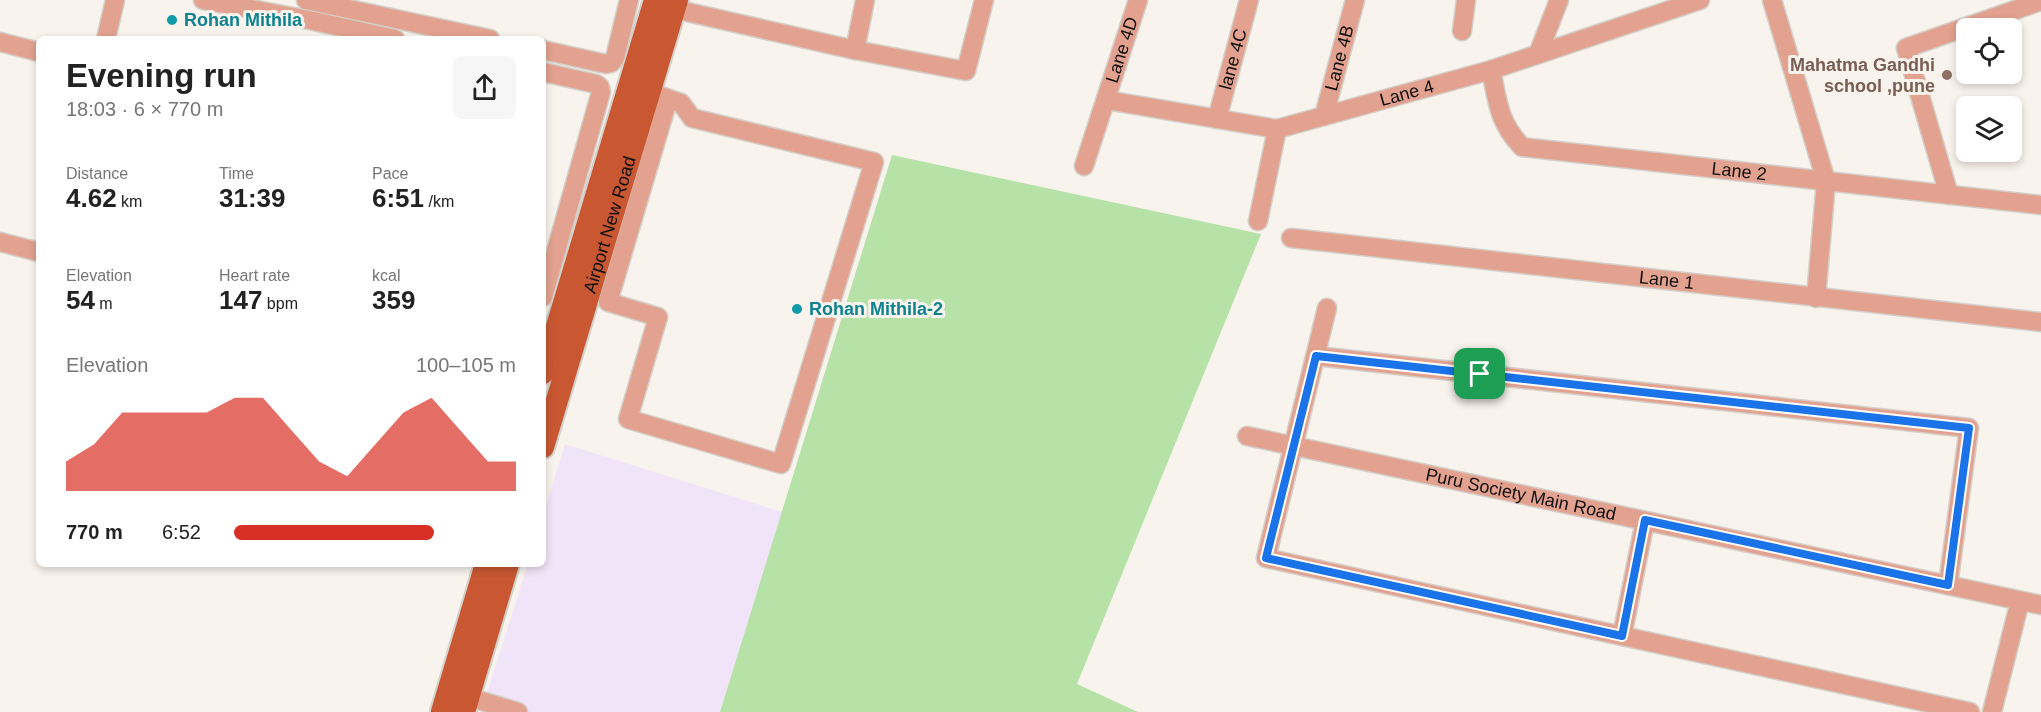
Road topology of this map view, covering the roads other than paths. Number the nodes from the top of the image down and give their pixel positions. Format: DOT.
graph roads {
  1 [pos="115,0"];
  2 [pos="203,0"];
  3 [pos="306,0"];
  4 [pos="629,0"];
  5 [pos="865,0"];
  6 [pos="984,0"];
  7 [pos="1138,0"];
  8 [pos="1249,0"];
  9 [pos="1355,0"];
  10 [pos="1466,0"];
  11 [pos="1559,0"];
  12 [pos="1700,0"];
  13 [pos="1772,0"];
  14 [pos="2041,1"];
  15 [pos="668,3"];
  16 [pos="1462,31"];
  17 [pos="107,36"];
  18 [pos="382,36"];
  19 [pos="476,36"];
  20 [pos="0,42"];
  21 [pos="855,50"];
  22 [pos="36,51"];
  23 [pos="546,51"];
  24 [pos="1538,54"];
  25 [pos="1491,70"];
  26 [pos="546,73"];
  27 [pos="658,96"];
  28 [pos="1106,100"];
  29 [pos="1324,116"];
  30 [pos="1216,119"];
  31 [pos="1277,129"];
  32 [pos="1084,166"];
  33 [pos="1826,181"];
  34 [pos="1949,195"];
  35 [pos="2041,206"];
  36 [pos="1258,221"];
  37 [pos="1291,238"];
  38 [pos="0,242"];
  39 [pos="36,251"];
  40 [pos="546,286"];
  41 [pos="1816,298"];
  42 [pos="1327,308"];
  43 [pos="2041,322"];
  44 [pos="1316,356"];
  45 [pos="549,379"];
  46 [pos="546,413"];
  47 [pos="1247,436"];
  48 [pos="1294,446"];
  49 [pos="1645,520"];
  50 [pos="485,567"];
  51 [pos="507,567"];
  52 [pos="1948,585"];
  53 [pos="2020,601"];
  54 [pos="2041,605"];
  55 [pos="1622,636"];
  56 [pos="466,704"];
  57 [pos="507,710"];
  58 [pos="442,712"];
  59 [pos="1970,712"];
  60 [pos="1992,712"];
  1 -- 17 [label="street"];
  2 -- 18 [label="street"];
  3 -- 19 [label="street"];
  4 -- 23 [label="street"];
  5 -- 21 [label="street"];
  6 -- 21 [label="street"];
  7 -- 28 [label="street, Lane 4D"];
  8 -- 30 [label="street, lane 4C"];
  9 -- 29 [label="street, Lane 4B"];
  10 -- 16 [label="street"];
  11 -- 24 [label="street"];
  12 -- 24 [label="street, Lane 4"];
  13 -- 33 [label="street"];
  14 -- 34 [label="street"];
  15 -- 21 [label="street"];
  15 -- 27 [label="main road, Airport New Road"];
  15 -- 45 [label="main road, Airport New Road"];
  20 -- 22 [label="street"];
  24 -- 25 [label="street, Lane 4"];
  25 -- 29 [label="street, Lane 4"];
  25 -- 33 [label="street, Lane 2"];
  26 -- 40 [label="street"];
  27 -- 27 [label="street"];
  27 -- 45 [label="main road, Airport New Road"];
  28 -- 30 [label="street, Lane 4"];
  28 -- 32 [label="street, Lane 4D"];
  29 -- 31 [label="street, Lane 4"];
  30 -- 31 [label="street, Lane 4"];
  31 -- 36 [label="street"];
  33 -- 34 [label="street, Lane 2"];
  33 -- 41 [label="street"];
  34 -- 35 [label="street, Lane 2"];
  37 -- 41 [label="street, Lane 1"];
  38 -- 39 [label="street"];
  41 -- 43 [label="street, Lane 1"];
  42 -- 44 [label="street"];
  44 -- 48 [label="street"];
  44 -- 52 [label="street"];
  45 -- 46 [label="main road, Airport New Road"];
  47 -- 48 [label="street, Puru Society Main Road"];
  48 -- 49 [label="street, Puru Society Main Road"];
  48 -- 55 [label="street"];
  49 -- 52 [label="street, Puru Society Main Road"];
  49 -- 55 [label="street"];
  50 -- 58 [label="main road"];
  51 -- 56 [label="main road"];
  52 -- 53 [label="street, Puru Society Main Road"];
  53 -- 54 [label="street, Puru Society Main Road"];
  53 -- 60 [label="street"];
  55 -- 59 [label="street"];
  56 -- 57 [label="street"];
}
